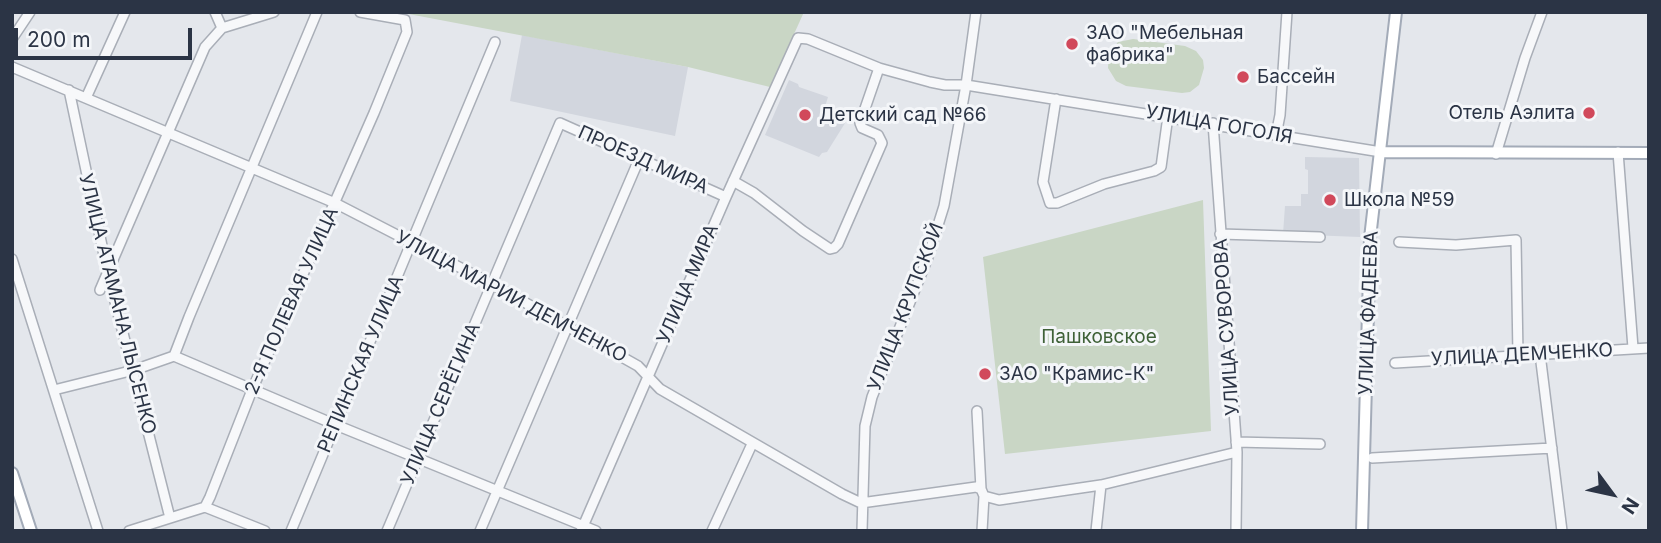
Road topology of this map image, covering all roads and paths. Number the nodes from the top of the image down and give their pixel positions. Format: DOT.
graph roads {
  1 [pos="30,12"];
  2 [pos="125,12"];
  3 [pos="215,12"];
  4 [pos="274,12"];
  5 [pos="317,12"];
  6 [pos="359,12"];
  7 [pos="976,12"];
  8 [pos="1287,12"];
  9 [pos="1396,12"];
  10 [pos="1542,12"];
  11 [pos="222,28"];
  12 [pos="799,38"];
  13 [pos="12,39"];
  14 [pos="495,42"];
  15 [pos="12,67"];
  16 [pos="879,68"];
  17 [pos="966,85"];
  18 [pos="69,90"];
  19 [pos="86,98"];
  20 [pos="1056,99"];
  21 [pos="1168,116"];
  22 [pos="560,123"];
  23 [pos="1213,123"];
  24 [pos="170,132"];
  25 [pos="1276,135"];
  26 [pos="1381,152"];
  27 [pos="1618,152"];
  28 [pos="1649,153"];
  29 [pos="1496,154"];
  30 [pos="640,157"];
  31 [pos="252,166"];
  32 [pos="733,181"];
  33 [pos="726,197"];
  34 [pos="335,203"];
  35 [pos="1220,234"];
  36 [pos="1320,237"];
  37 [pos="1399,242"];
  38 [pos="412,243"];
  39 [pos="12,260"];
  40 [pos="108,274"];
  41 [pos="492,284"];
  42 [pos="100,290"];
  43 [pos="568,327"];
  44 [pos="1633,348"];
  45 [pos="1649,348"];
  46 [pos="1540,354"];
  47 [pos="1518,355"];
  48 [pos="174,356"];
  49 [pos="1395,363"];
  50 [pos="134,370"];
  51 [pos="648,377"];
  52 [pos="54,390"];
  53 [pos="252,390"];
  54 [pos="978,411"];
  55 [pos="336,425"];
  56 [pos="752,444"];
  57 [pos="1320,444"];
  58 [pos="1236,447"];
  59 [pos="1552,447"];
  60 [pos="418,458"];
  61 [pos="1372,458"];
  62 [pos="12,473"];
  63 [pos="1101,485"];
  64 [pos="497,490"];
  65 [pos="983,492"];
  66 [pos="862,503"];
  67 [pos="205,507"];
  68 [pos="170,518"];
  69 [pos="582,528"];
  70 [pos="31,531"];
  71 [pos="98,531"];
  72 [pos="129,531"];
  73 [pos="265,531"];
  74 [pos="291,531"];
  75 [pos="387,531"];
  76 [pos="480,531"];
  77 [pos="596,531"];
  78 [pos="712,531"];
  79 [pos="862,531"];
  80 [pos="982,531"];
  81 [pos="1096,531"];
  82 [pos="1236,531"];
  83 [pos="1362,531"];
  84 [pos="1562,531"];
  1 -- 13 [label="street"];
  2 -- 19 [label="street"];
  3 -- 11 [label="street"];
  4 -- 11 [label="street"];
  5 -- 31 [label="street"];
  6 -- 34 [label="street, 2-Я ПОЛЕВАЯ УЛИЦА"];
  7 -- 17 [label="street, УЛИЦА КРУПСКОЙ"];
  8 -- 25 [label="street"];
  9 -- 26 [label="main road, УЛИЦА ФАДЕЕВА"];
  10 -- 29 [label="street"];
  11 -- 24 [label="street"];
  12 -- 16 [label="street, УЛИЦА ГОГОЛЯ"];
  12 -- 32 [label="street, УЛИЦА МИРА"];
  14 -- 38 [label="street, РЕПИНСКАЯ УЛИЦА"];
  15 -- 18 [label="street, УЛИЦА МАРИИ ДЕМЧЕНКО"];
  16 -- 17 [label="street, УЛИЦА ГОГОЛЯ"];
  16 -- 32 [label="street"];
  17 -- 20 [label="street, УЛИЦА ГОГОЛЯ"];
  17 -- 66 [label="street, УЛИЦА КРУПСКОЙ"];
  18 -- 19 [label="street, УЛИЦА МАРИИ ДЕМЧЕНКО"];
  18 -- 40 [label="street, УЛИЦА АТАМАНА ЛЫСЕНКО"];
  19 -- 24 [label="street, УЛИЦА МАРИИ ДЕМЧЕНКО"];
  20 -- 21 [label="street, УЛИЦА ГОГОЛЯ"];
  20 -- 21 [label="street"];
  21 -- 23 [label="street, УЛИЦА ГОГОЛЯ"];
  22 -- 30 [label="street, ПРОЕЗД МИРА"];
  22 -- 41 [label="street, УЛИЦА СЕРЁГИНА"];
  23 -- 25 [label="street, УЛИЦА ГОГОЛЯ"];
  23 -- 35 [label="street, УЛИЦА СУВОРОВА"];
  24 -- 31 [label="street, УЛИЦА МАРИИ ДЕМЧЕНКО"];
  24 -- 40 [label="street"];
  25 -- 26 [label="street, УЛИЦА ГОГОЛЯ"];
  26 -- 29 [label="main road, УЛИЦА ГОГОЛЯ"];
  26 -- 83 [label="main road, УЛИЦА ФАДЕЕВА"];
  27 -- 28 [label="main road, УЛИЦА ГОГОЛЯ"];
  27 -- 29 [label="main road, УЛИЦА ГОГОЛЯ"];
  27 -- 44 [label="street"];
  30 -- 33 [label="street, ПРОЕЗД МИРА"];
  30 -- 43 [label="street"];
  31 -- 34 [label="street, УЛИЦА МАРИИ ДЕМЧЕНКО"];
  31 -- 48 [label="street"];
  32 -- 33 [label="street, УЛИЦА МИРА"];
  33 -- 51 [label="street, УЛИЦА МИРА"];
  34 -- 38 [label="street, УЛИЦА МАРИИ ДЕМЧЕНКО"];
  34 -- 53 [label="street, 2-Я ПОЛЕВАЯ УЛИЦА"];
  35 -- 36 [label="street"];
  35 -- 58 [label="street, УЛИЦА СУВОРОВА"];
  37 -- 47 [label="street"];
  38 -- 41 [label="street, УЛИЦА МАРИИ ДЕМЧЕНКО"];
  38 -- 55 [label="street, РЕПИНСКАЯ УЛИЦА"];
  39 -- 52 [label="street"];
  40 -- 42 [label="street"];
  40 -- 50 [label="street, УЛИЦА АТАМАНА ЛЫСЕНКО"];
  41 -- 43 [label="street, УЛИЦА МАРИИ ДЕМЧЕНКО"];
  41 -- 60 [label="street, УЛИЦА СЕРЁГИНА"];
  43 -- 51 [label="street, УЛИЦА МАРИИ ДЕМЧЕНКО"];
  43 -- 64 [label="street"];
  44 -- 45 [label="street, УЛИЦА ДЕМЧЕНКО"];
  44 -- 46 [label="street, УЛИЦА ДЕМЧЕНКО"];
  46 -- 47 [label="street, УЛИЦА ДЕМЧЕНКО"];
  46 -- 59 [label="street"];
  47 -- 49 [label="street, УЛИЦА ДЕМЧЕНКО"];
  48 -- 50 [label="street"];
  48 -- 53 [label="street"];
  50 -- 52 [label="street"];
  50 -- 68 [label="street, УЛИЦА АТАМАНА ЛЫСЕНКО"];
  51 -- 56 [label="street, УЛИЦА МАРИИ ДЕМЧЕНКО"];
  51 -- 69 [label="street, УЛИЦА МИРА"];
  52 -- 71 [label="street"];
  53 -- 55 [label="street"];
  53 -- 67 [label="street, 2-Я ПОЛЕВАЯ УЛИЦА"];
  54 -- 65 [label="street"];
  55 -- 60 [label="street"];
  55 -- 74 [label="street, РЕПИНСКАЯ УЛИЦА"];
  56 -- 66 [label="street, УЛИЦА МАРИИ ДЕМЧЕНКО"];
  56 -- 78 [label="street"];
  57 -- 58 [label="street"];
  58 -- 63 [label="street"];
  58 -- 82 [label="street, УЛИЦА СУВОРОВА"];
  59 -- 61 [label="street"];
  59 -- 84 [label="street"];
  60 -- 64 [label="street"];
  60 -- 75 [label="street, УЛИЦА СЕРЁГИНА"];
  62 -- 70 [label="main road"];
  63 -- 65 [label="street"];
  63 -- 81 [label="street"];
  64 -- 69 [label="street"];
  64 -- 76 [label="street"];
  65 -- 66 [label="street"];
  65 -- 80 [label="street"];
  66 -- 79 [label="street, УЛИЦА КРУПСКОЙ"];
  67 -- 68 [label="street"];
  67 -- 73 [label="street"];
  68 -- 72 [label="street"];
  69 -- 77 [label="street"];
}
